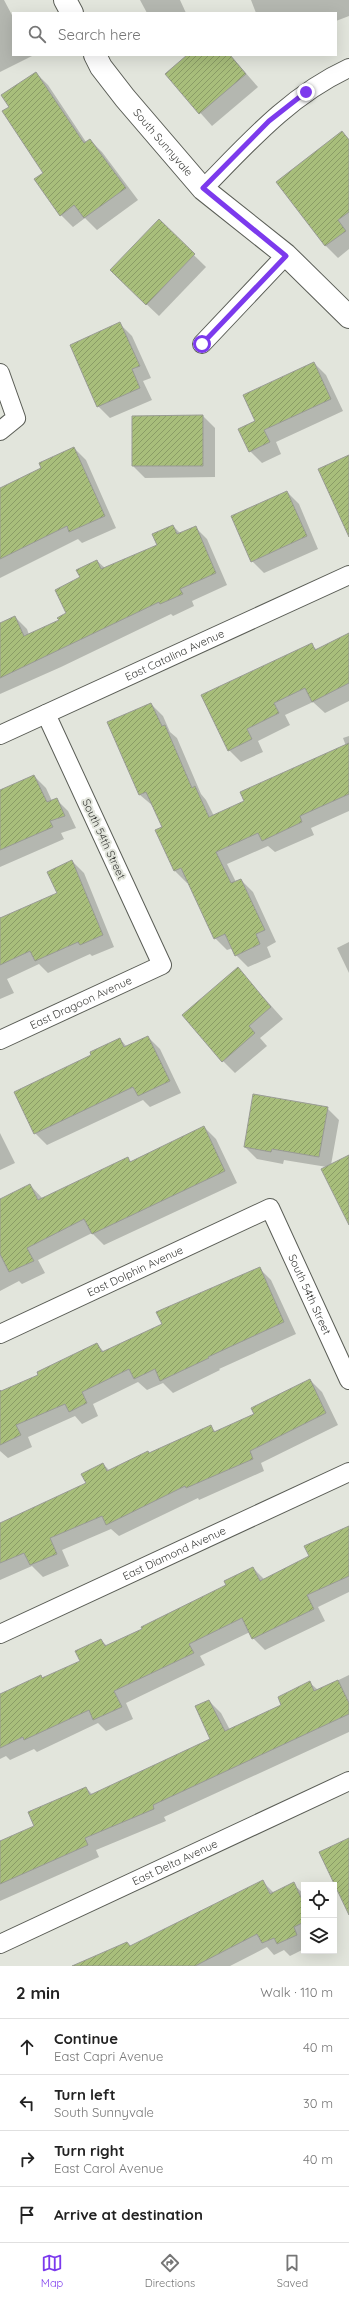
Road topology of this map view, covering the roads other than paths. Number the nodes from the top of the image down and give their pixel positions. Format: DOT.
graph roads {
  1 [pos="65,0"];
  2 [pos="71,12"];
  3 [pos="96,56"];
  4 [pos="349,68"];
  5 [pos="203,188"];
  6 [pos="286,256"];
  7 [pos="349,317"];
  8 [pos="202,344"];
  9 [pos="0,373"];
  10 [pos="0,431"];
  11 [pos="349,575"];
  12 [pos="46,714"];
  13 [pos="0,735"];
  14 [pos="162,965"];
  15 [pos="0,1040"];
  16 [pos="270,1208"];
  17 [pos="0,1334"];
  18 [pos="349,1380"];
  19 [pos="349,1472"];
  20 [pos="0,1634"];
  21 [pos="349,1781"];
  22 [pos="0,1944"];
  1 -- 2 [label="street"];
  3 -- 5 [label="street, South Sunnyvale"];
  4 -- 5 [label="street"];
  5 -- 6 [label="street, South Sunnyvale"];
  6 -- 7 [label="street, South Sunnyvale"];
  6 -- 8 [label="street"];
  9 -- 10 [label="street"];
  11 -- 12 [label="street, East Catalina Avenue"];
  12 -- 13 [label="street, East Catalina Avenue"];
  12 -- 14 [label="street, South 54th Street"];
  14 -- 15 [label="street, East Dragoon Avenue"];
  16 -- 17 [label="street, East Dolphin Avenue"];
  16 -- 18 [label="street, South 54th Street"];
  19 -- 20 [label="street, East Diamond Avenue"];
  21 -- 22 [label="street, East Delta Avenue"];
}
